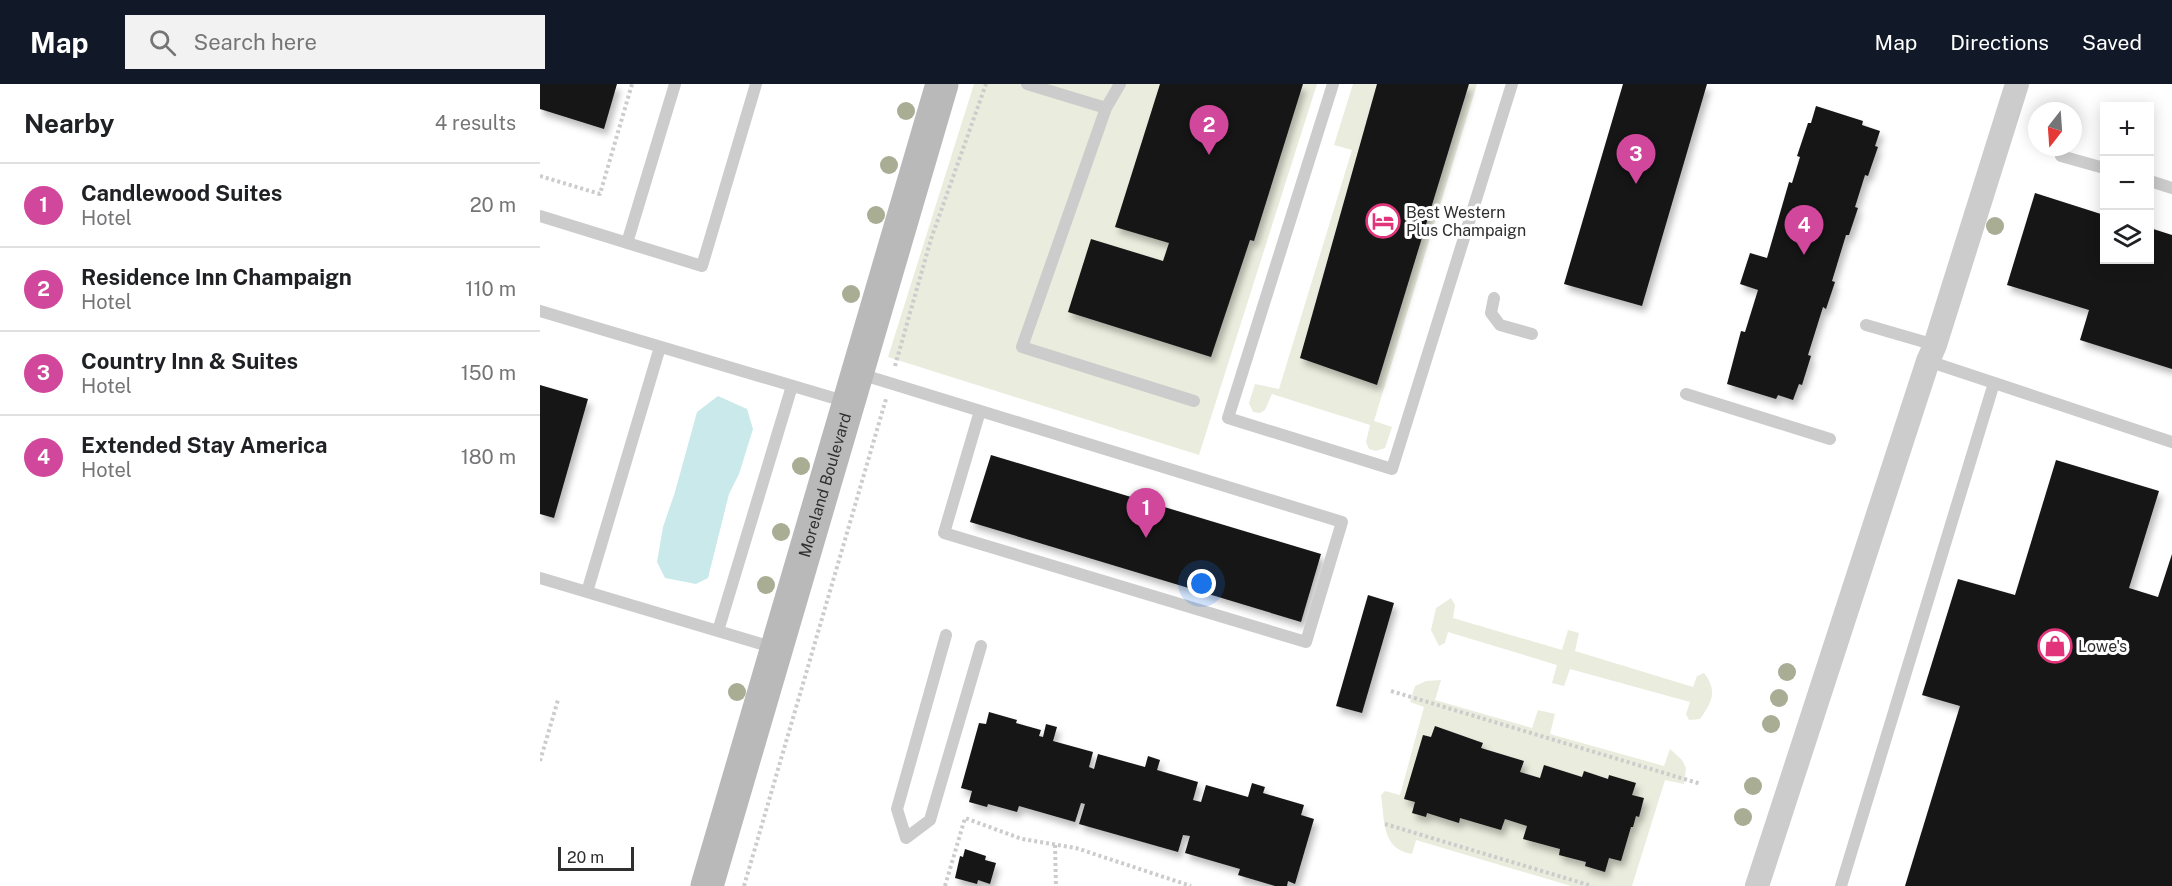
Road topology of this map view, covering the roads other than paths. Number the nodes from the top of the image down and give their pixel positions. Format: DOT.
graph roads {
  1 [pos="675,84"];
  2 [pos="756,84"];
  3 [pos="942,84"];
  4 [pos="1027,84"];
  5 [pos="1120,84"];
  6 [pos="1333,84"];
  7 [pos="1512,84"];
  8 [pos="2017,84"];
  9 [pos="1106,108"];
  10 [pos="2061,156"];
  11 [pos="2100,167"];
  12 [pos="2154,183"];
  13 [pos="2172,188"];
  14 [pos="540,216"];
  15 [pos="627,243"];
  16 [pos="1494,298"];
  17 [pos="540,311"];
  18 [pos="1866,325"];
  19 [pos="1532,334"];
  20 [pos="660,347"];
  21 [pos="1931,353"];
  22 [pos="1994,383"];
  23 [pos="792,386"];
  24 [pos="852,388"];
  25 [pos="1686,394"];
  26 [pos="1194,401"];
  27 [pos="980,411"];
  28 [pos="1830,439"];
  29 [pos="2172,442"];
  30 [pos="540,578"];
  31 [pos="587,592"];
  32 [pos="718,631"];
  33 [pos="945,635"];
  34 [pos="981,646"];
  35 [pos="776,648"];
  36 [pos="706,886"];
  37 [pos="1757,886"];
  38 [pos="1841,886"];
  1 -- 15 [label="lane"];
  2 -- 15 [label="lane"];
  3 -- 24 [label="street, Moreland Boulevard"];
  4 -- 9 [label="lane"];
  5 -- 9 [label="lane"];
  6 -- 7 [label="lane"];
  8 -- 21 [label="street"];
  9 -- 26 [label="lane"];
  10 -- 11 [label="lane"];
  12 -- 13 [label="lane"];
  14 -- 15 [label="lane"];
  16 -- 19 [label="lane"];
  17 -- 20 [label="lane"];
  18 -- 21 [label="lane"];
  20 -- 23 [label="lane"];
  20 -- 31 [label="lane"];
  21 -- 22 [label="lane"];
  21 -- 37 [label="street"];
  22 -- 29 [label="lane"];
  22 -- 38 [label="lane"];
  23 -- 24 [label="lane"];
  23 -- 32 [label="lane"];
  24 -- 27 [label="lane"];
  24 -- 35 [label="street, Moreland Boulevard"];
  25 -- 28 [label="lane"];
  27 -- 27 [label="lane"];
  30 -- 31 [label="lane"];
  31 -- 32 [label="lane"];
  32 -- 35 [label="lane"];
  33 -- 34 [label="lane"];
  35 -- 36 [label="street, Moreland Boulevard"];
}
